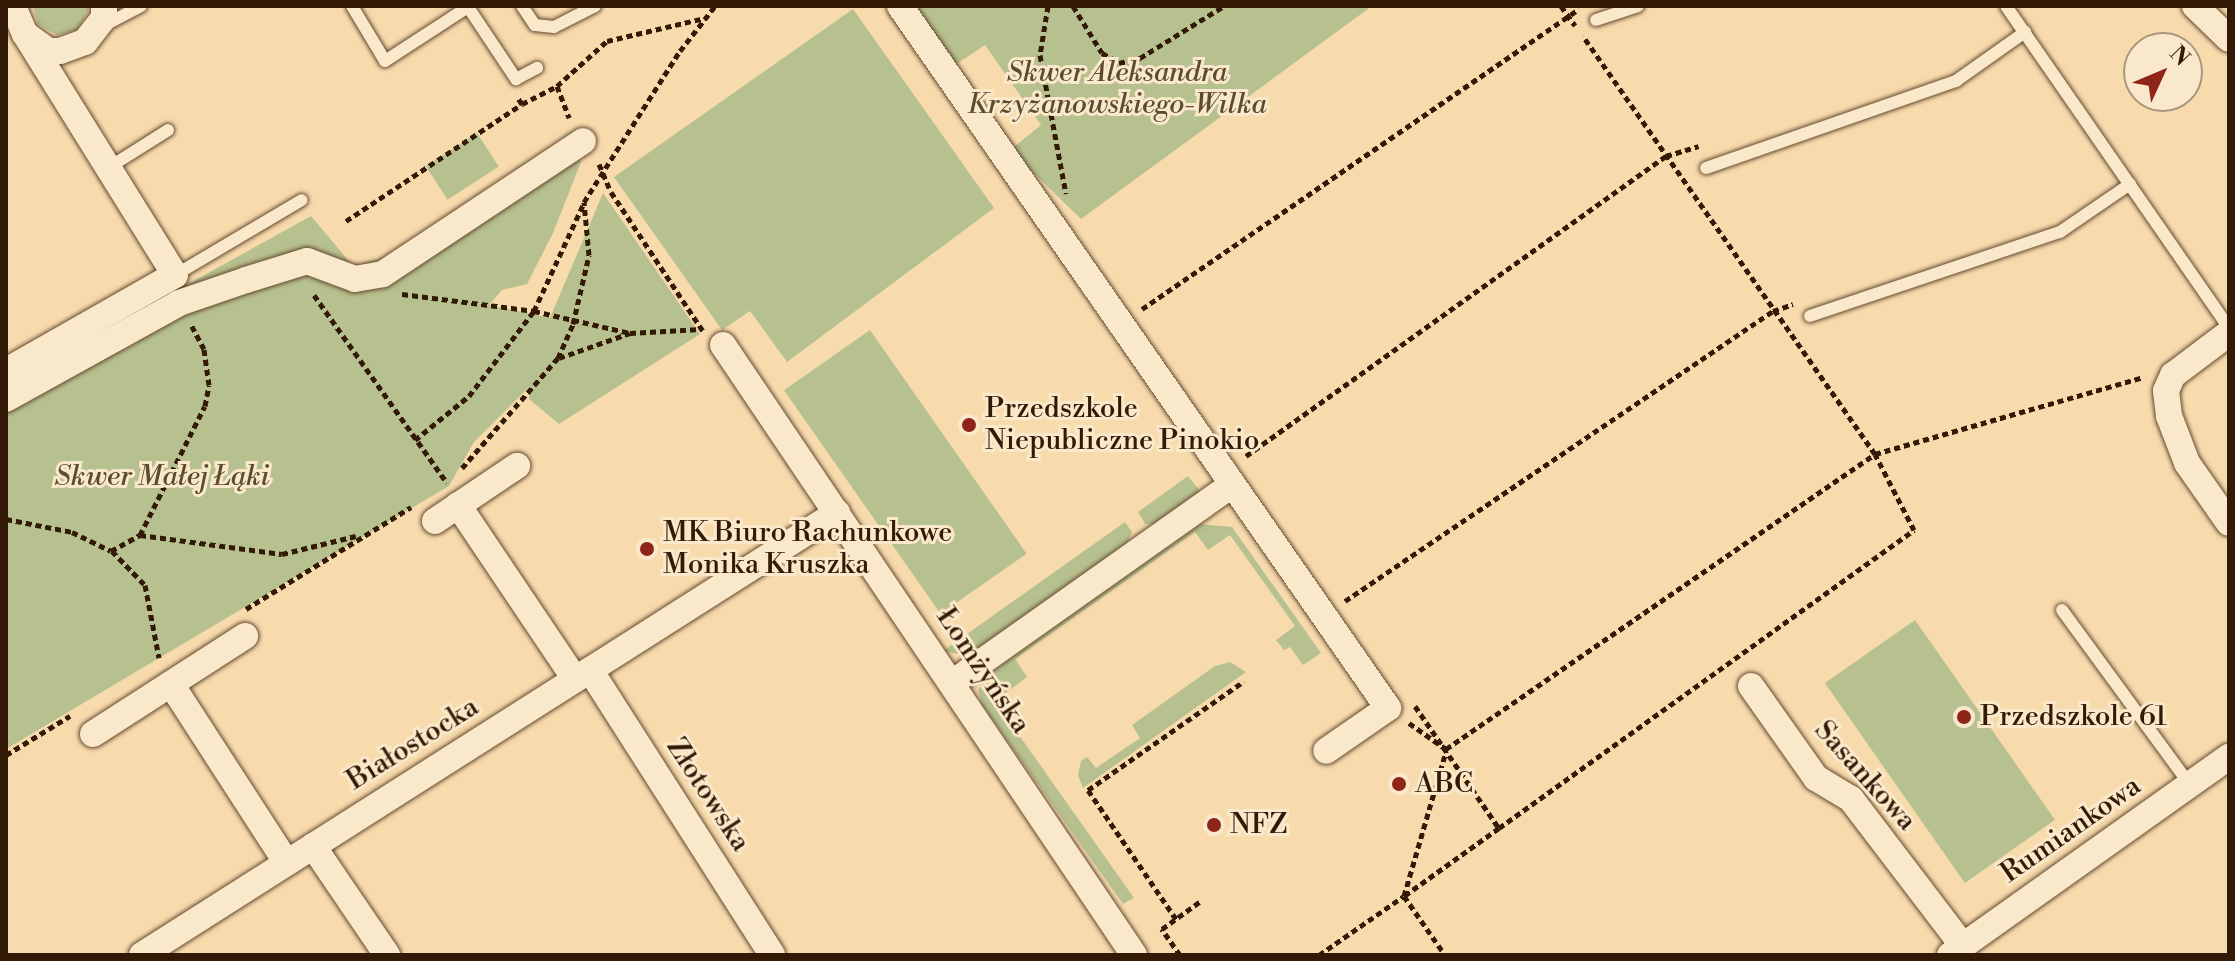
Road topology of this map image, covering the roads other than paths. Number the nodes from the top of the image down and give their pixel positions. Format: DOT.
graph roads {
  1 [pos="13,6"];
  2 [pos="141,6"];
  3 [pos="352,6"];
  4 [pos="522,6"];
  5 [pos="595,6"];
  6 [pos="900,6"];
  7 [pos="1638,6"];
  8 [pos="2006,6"];
  9 [pos="2195,6"];
  10 [pos="101,18"];
  11 [pos="1596,20"];
  12 [pos="2025,32"];
  13 [pos="2229,39"];
  14 [pos="54,62"];
  15 [pos="537,68"];
  16 [pos="168,130"];
  17 [pos="583,141"];
  18 [pos="108,168"];
  19 [pos="1706,168"];
  20 [pos="2130,184"];
  21 [pos="302,200"];
  22 [pos="175,275"];
  23 [pos="1810,316"];
  24 [pos="2229,330"];
  25 [pos="712,338"];
  26 [pos="6,371"];
  27 [pos="6,399"];
  28 [pos="517,466"];
  29 [pos="1236,473"];
  30 [pos="448,495"];
  31 [pos="429,510"];
  32 [pos="837,513"];
  33 [pos="2229,523"];
  34 [pos="2062,610"];
  35 [pos="243,624"];
  36 [pos="166,673"];
  37 [pos="582,675"];
  38 [pos="952,683"];
  39 [pos="1751,686"];
  40 [pos="93,734"];
  41 [pos="1326,751"];
  42 [pos="2229,757"];
  43 [pos="2190,785"];
  44 [pos="313,846"];
  45 [pos="287,863"];
  46 [pos="1957,950"];
  47 [pos="142,955"];
  48 [pos="387,955"];
  49 [pos="772,955"];
  50 [pos="1134,955"];
  1 -- 14 [label="street"];
  2 -- 10 [label="lane"];
  3 -- 15 [label="lane"];
  4 -- 5 [label="lane"];
  6 -- 29 [label="street"];
  7 -- 11 [label="lane"];
  8 -- 12 [label="lane"];
  9 -- 13 [label="street"];
  10 -- 14 [label="street"];
  12 -- 19 [label="lane"];
  12 -- 20 [label="lane"];
  14 -- 18 [label="street"];
  16 -- 18 [label="lane"];
  17 -- 27 [label="street"];
  18 -- 22 [label="street"];
  20 -- 23 [label="lane"];
  20 -- 24 [label="lane"];
  21 -- 22 [label="lane"];
  22 -- 26 [label="street"];
  24 -- 33 [label="street"];
  25 -- 32 [label="street, Łomżyńska"];
  28 -- 30 [label="street"];
  29 -- 38 [label="street"];
  29 -- 41 [label="street"];
  30 -- 31 [label="street"];
  30 -- 37 [label="street"];
  32 -- 37 [label="street, Białostocka"];
  32 -- 38 [label="street, Łomżyńska"];
  34 -- 43 [label="lane"];
  35 -- 36 [label="street"];
  36 -- 40 [label="street"];
  36 -- 45 [label="street"];
  37 -- 44 [label="street, Białostocka"];
  37 -- 49 [label="street, Złotowska"];
  38 -- 50 [label="street, Łomżyńska"];
  39 -- 46 [label="street, Sasankowa"];
  42 -- 43 [label="street, Rumiankowa"];
  43 -- 46 [label="street, Rumiankowa"];
  44 -- 45 [label="street, Białostocka"];
  44 -- 48 [label="street"];
  45 -- 47 [label="street, Białostocka"];
}
